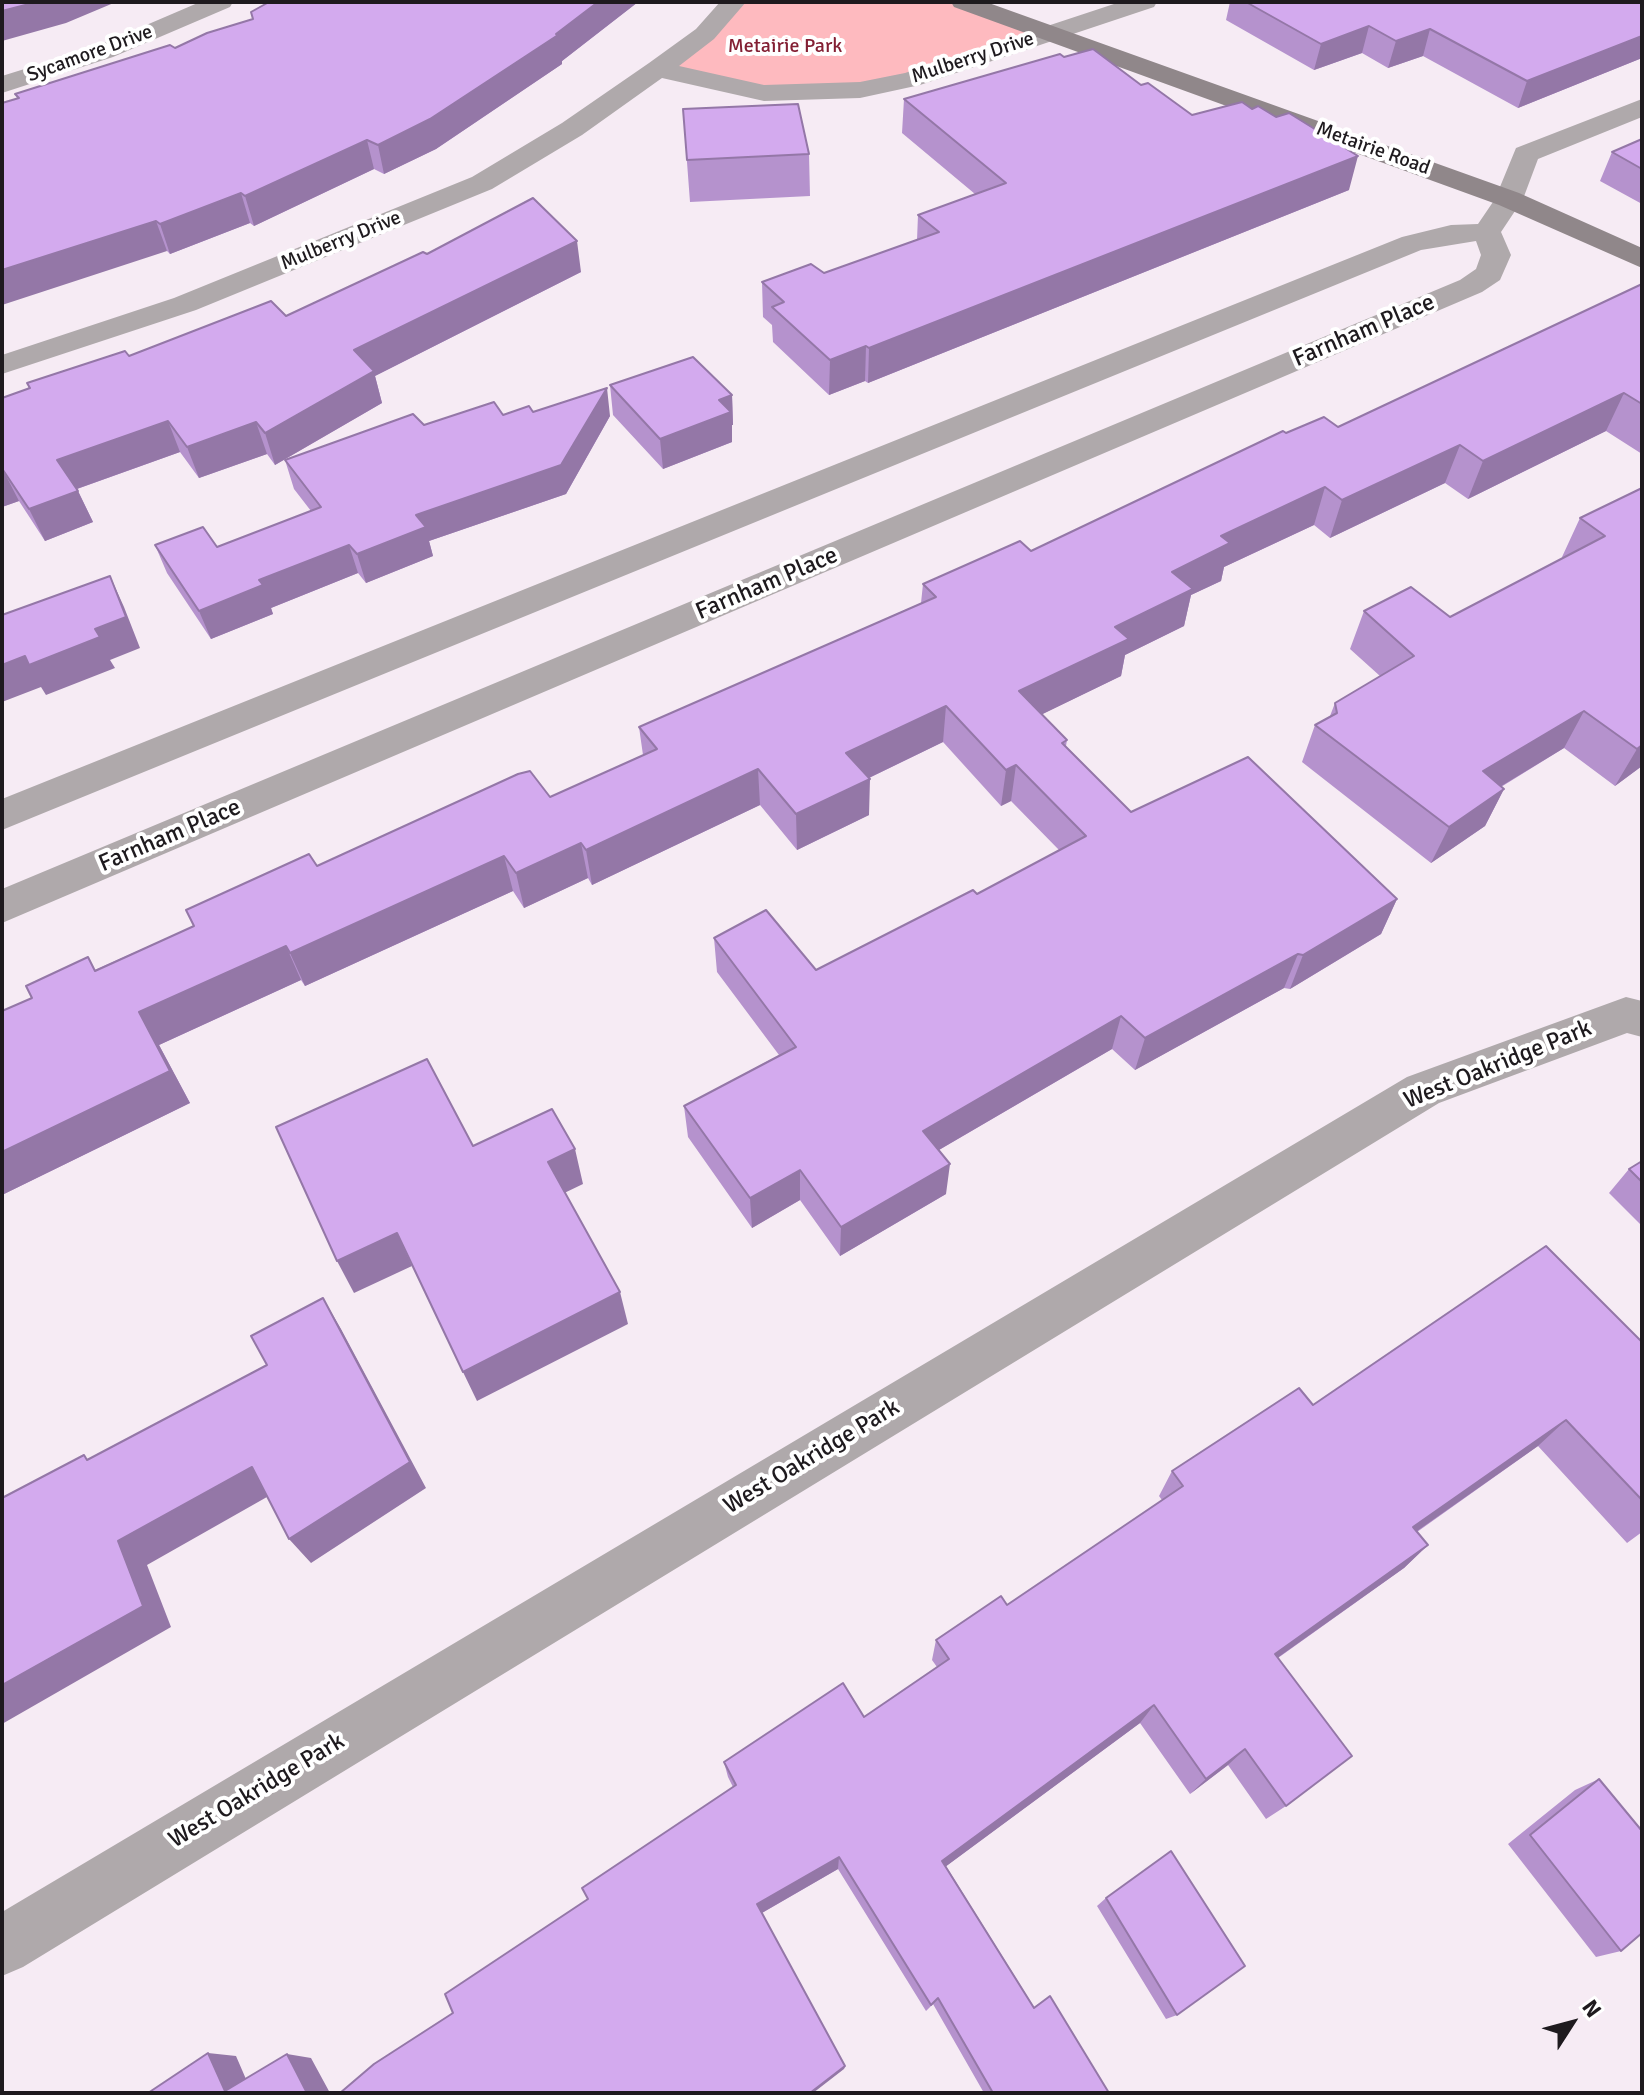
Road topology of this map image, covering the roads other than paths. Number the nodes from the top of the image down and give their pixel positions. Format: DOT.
graph roads {
  1 [pos="221,2"];
  2 [pos="734,2"];
  3 [pos="963,2"];
  4 [pos="1145,2"];
  5 [pos="1052,32"];
  6 [pos="658,69"];
  7 [pos="2,85"];
  8 [pos="1642,107"];
  9 [pos="1509,199"];
  10 [pos="1487,232"];
  11 [pos="1642,259"];
  12 [pos="2,365"];
  13 [pos="2,815"];
  14 [pos="2,907"];
  15 [pos="1642,1019"];
  16 [pos="2,1946"];
  1 -- 7 [label="street, Sycamore Drive"];
  2 -- 6 [label="street, Mulberry Drive"];
  3 -- 5 [label="main road, Metairie Road"];
  4 -- 5 [label="street, Mulberry Drive"];
  5 -- 6 [label="street, Mulberry Drive"];
  5 -- 9 [label="main road, Metairie Road"];
  6 -- 12 [label="street, Mulberry Drive"];
  8 -- 9 [label="street"];
  9 -- 10 [label="street"];
  9 -- 11 [label="main road, Metairie Road"];
  10 -- 13 [label="street"];
  10 -- 14 [label="street, Farnham Place"];
  15 -- 16 [label="street, West Oakridge Park"];
}
